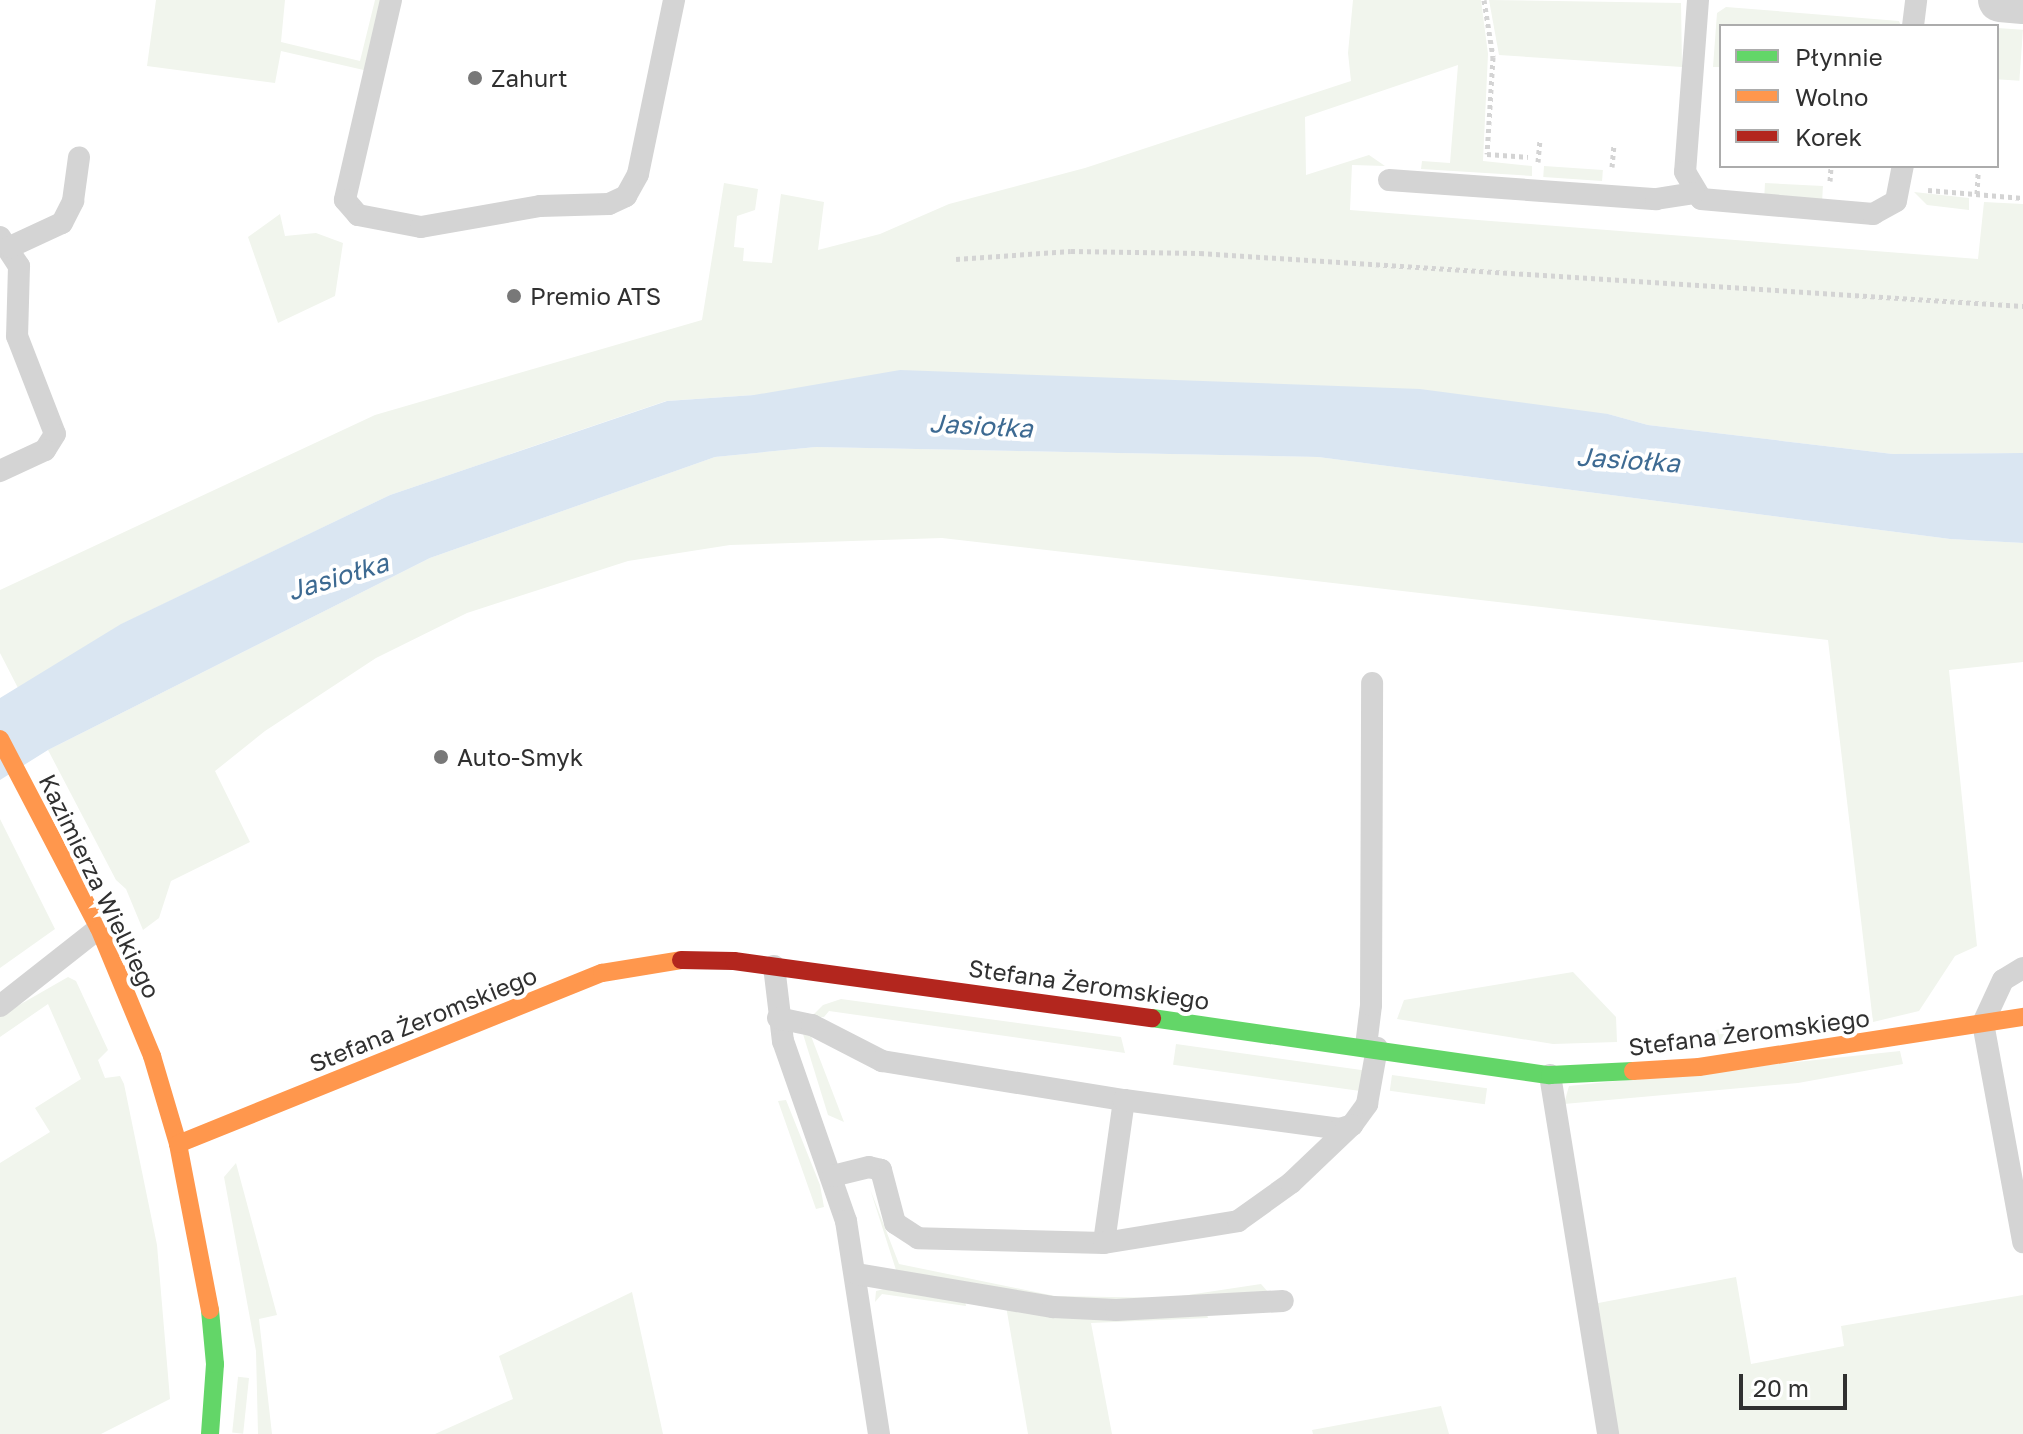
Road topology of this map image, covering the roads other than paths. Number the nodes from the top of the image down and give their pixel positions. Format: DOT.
graph roads {
  1 [pos="391,0"];
  2 [pos="674,0"];
  3 [pos="1698,0"];
  4 [pos="1916,0"];
  5 [pos="2000,0"];
  6 [pos="2023,2"];
  7 [pos="1913,24"];
  8 [pos="79,157"];
  9 [pos="1903,168"];
  10 [pos="1389,180"];
  11 [pos="1694,193"];
  12 [pos="5,242"];
  13 [pos="0,471"];
  14 [pos="1372,683"];
  15 [pos="0,739"];
  16 [pos="99,928"];
  17 [pos="774,966"];
  18 [pos="2023,968"];
  19 [pos="0,1006"];
  20 [pos="2023,1017"];
  21 [pos="778,1018"];
  22 [pos="1983,1023"];
  23 [pos="1372,1047"];
  24 [pos="1550,1075"];
  25 [pos="1124,1100"];
  26 [pos="1352,1125"];
  27 [pos="178,1144"];
  28 [pos="833,1176"];
  29 [pos="2023,1242"];
  30 [pos="1104,1243"];
  31 [pos="857,1274"];
  32 [pos="1283,1301"];
  33 [pos="210,1434"];
  34 [pos="879,1434"];
  35 [pos="1608,1434"];
  1 -- 2 [label="lane"];
  3 -- 11 [label="lane"];
  4 -- 7 [label="lane"];
  5 -- 6 [label="street"];
  8 -- 12 [label="lane"];
  9 -- 11 [label="lane"];
  10 -- 11 [label="lane"];
  12 -- 13 [label="lane"];
  14 -- 23 [label="lane"];
  15 -- 16 [label="street, Kazimierza Wielkiego"];
  16 -- 19 [label="lane"];
  16 -- 27 [label="street, Kazimierza Wielkiego"];
  17 -- 21 [label="lane"];
  17 -- 23 [label="street, Stefana Żeromskiego"];
  17 -- 27 [label="street, Stefana Żeromskiego"];
  18 -- 22 [label="lane"];
  20 -- 22 [label="street, Stefana Żeromskiego"];
  21 -- 25 [label="lane"];
  21 -- 28 [label="lane"];
  22 -- 24 [label="street, Stefana Żeromskiego"];
  22 -- 29 [label="lane"];
  23 -- 24 [label="street, Stefana Żeromskiego"];
  23 -- 26 [label="lane"];
  24 -- 35 [label="lane"];
  25 -- 26 [label="lane"];
  25 -- 30 [label="lane"];
  26 -- 30 [label="lane"];
  27 -- 33 [label="street, Kazimierza Wielkiego"];
  28 -- 30 [label="lane"];
  28 -- 31 [label="lane"];
  31 -- 32 [label="lane"];
  31 -- 34 [label="lane"];
}
